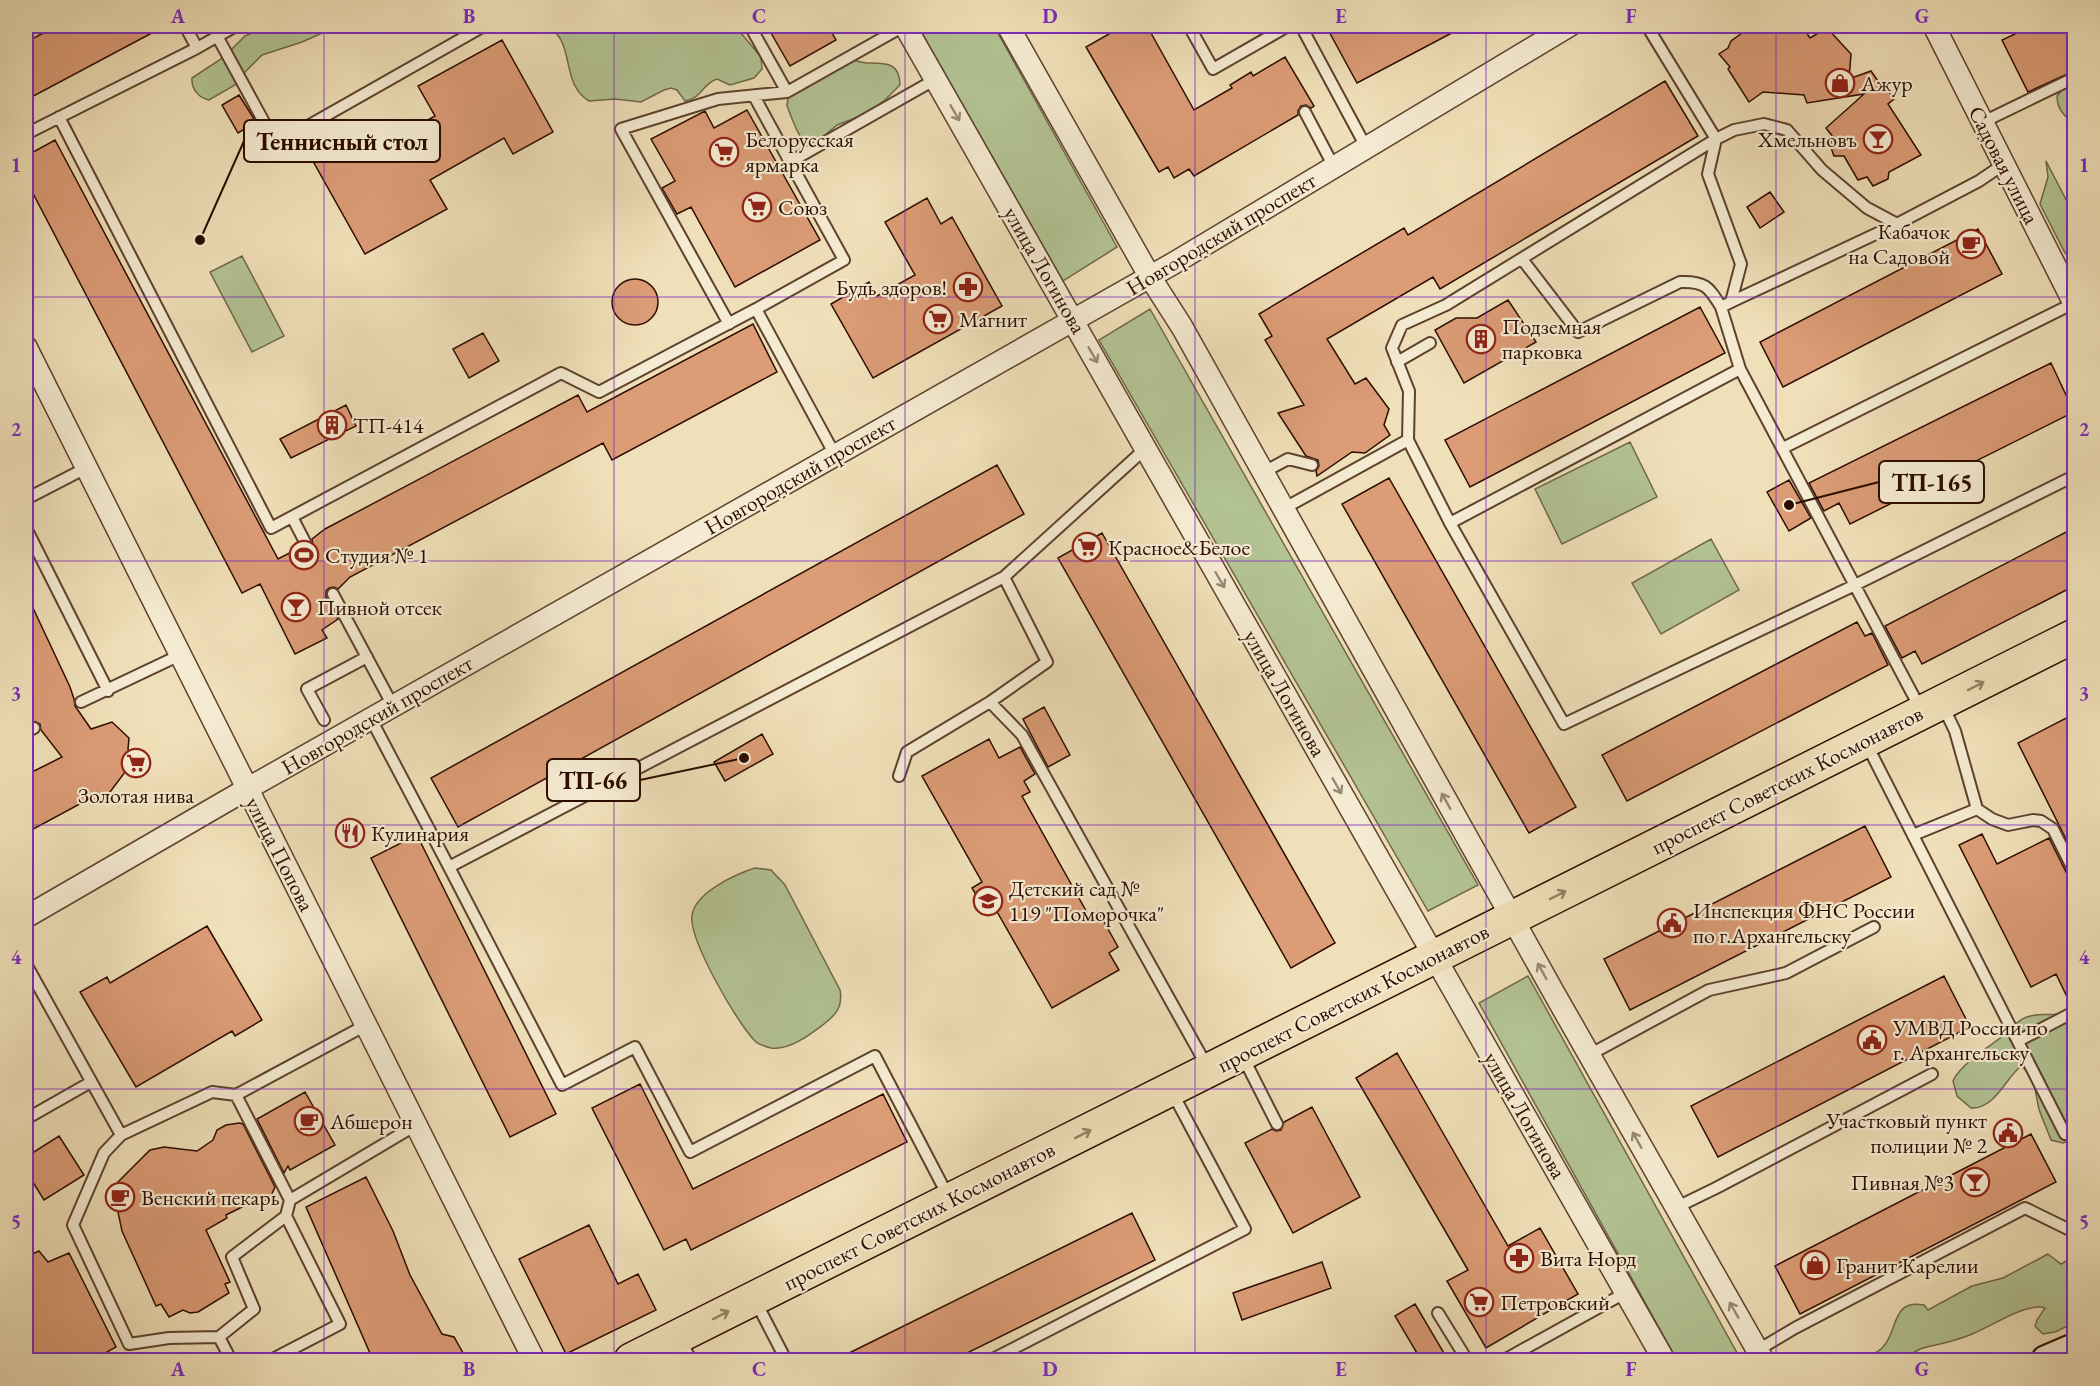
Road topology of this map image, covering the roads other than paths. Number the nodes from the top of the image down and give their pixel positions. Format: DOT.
graph roads {
  1 [pos="185,26"];
  2 [pos="236,26"];
  3 [pos="484,26"];
  4 [pos="750,26"];
  5 [pos="904,26"];
  6 [pos="1008,26"];
  7 [pos="1189,26"];
  8 [pos="1288,26"];
  9 [pos="1301,26"];
  10 [pos="1569,26"];
  11 [pos="1647,26"];
  12 [pos="1934,26"];
  13 [pos="217,36"];
  14 [pos="197,48"];
  15 [pos="2074,78"];
  16 [pos="936,79"];
  17 [pos="788,92"];
  18 [pos="754,96"];
  19 [pos="1305,112"];
  20 [pos="59,117"];
  21 [pos="1983,122"];
  22 [pos="26,134"];
  23 [pos="1716,139"];
  24 [pos="1365,147"];
  25 [pos="790,162"];
  26 [pos="2004,164"];
  27 [pos="1334,167"];
  28 [pos="1897,224"];
  29 [pos="1522,259"];
  30 [pos="1150,277"];
  31 [pos="1731,302"];
  32 [pos="2074,303"];
  33 [pos="1721,307"];
  34 [pos="756,309"];
  35 [pos="1073,320"];
  36 [pos="729,324"];
  37 [pos="1430,343"];
  38 [pos="27,356"];
  39 [pos="1397,362"];
  40 [pos="1740,369"];
  41 [pos="1408,440"];
  42 [pos="1146,448"];
  43 [pos="1784,448"];
  44 [pos="836,455"];
  45 [pos="1312,465"];
  46 [pos="86,468"];
  47 [pos="1263,473"];
  48 [pos="2074,476"];
  49 [pos="26,499"];
  50 [pos="1283,509"];
  51 [pos="292,517"];
  52 [pos="1450,523"];
  53 [pos="26,528"];
  54 [pos="306,544"];
  55 [pos="1004,577"];
  56 [pos="1855,585"];
  57 [pos="333,594"];
  58 [pos="2074,636"];
  59 [pos="180,655"];
  60 [pos="367,657"];
  61 [pos="108,691"];
  62 [pos="81,702"];
  63 [pos="990,702"];
  64 [pos="393,706"];
  65 [pos="1932,708"];
  66 [pos="371,719"];
  67 [pos="324,720"];
  68 [pos="1865,741"];
  69 [pos="899,776"];
  70 [pos="247,789"];
  71 [pos="1977,808"];
  72 [pos="1913,835"];
  73 [pos="449,867"];
  74 [pos="2074,871"];
  75 [pos="26,917"];
  76 [pos="1512,918"];
  77 [pos="1874,927"];
  78 [pos="1435,957"];
  79 [pos="26,964"];
  80 [pos="2074,1012"];
  81 [pos="366,1025"];
  82 [pos="2018,1041"];
  83 [pos="1242,1054"];
  84 [pos="1589,1055"];
  85 [pos="1209,1070"];
  86 [pos="1932,1074"];
  87 [pos="91,1082"];
  88 [pos="1171,1090"];
  89 [pos="236,1095"];
  90 [pos="26,1119"];
  91 [pos="1277,1124"];
  92 [pos="416,1125"];
  93 [pos="2074,1129"];
  94 [pos="121,1136"];
  95 [pos="290,1200"];
  96 [pos="951,1200"];
  97 [pos="1676,1208"];
  98 [pos="286,1216"];
  99 [pos="2074,1232"];
  100 [pos="1626,1293"];
  101 [pos="754,1299"];
  102 [pos="1438,1312"];
  103 [pos="219,1337"];
  104 [pos="685,1348"];
  105 [pos="2074,1348"];
  106 [pos="1761,1355"];
  107 [pos="231,1360"];
  108 [pos="271,1360"];
  109 [pos="534,1360"];
  110 [pos="631,1360"];
  111 [pos="786,1360"];
  112 [pos="991,1360"];
  113 [pos="1467,1360"];
  114 [pos="1504,1360"];
  115 [pos="1664,1360"];
  116 [pos="2046,1360"];
  1 -- 14 [label="lane"];
  2 -- 13 [label="lane"];
  3 -- 13 [label="lane"];
  4 -- 17 [label="lane"];
  5 -- 16 [label="street, улица Логинова"];
  5 -- 17 [label="lane"];
  6 -- 30 [label="street"];
  7 -- 8 [label="lane"];
  9 -- 24 [label="lane"];
  10 -- 24 [label="street, Новгородский проспект"];
  11 -- 23 [label="lane"];
  12 -- 21 [label="street, Садовая улица"];
  13 -- 14 [label="lane"];
  14 -- 20 [label="lane"];
  15 -- 21 [label="lane"];
  16 -- 25 [label="lane"];
  16 -- 35 [label="street, улица Логинова, one-way"];
  17 -- 18 [label="lane"];
  18 -- 25 [label="lane"];
  18 -- 36 [label="lane"];
  19 -- 27 [label="lane"];
  20 -- 22 [label="lane"];
  20 -- 51 [label="lane"];
  21 -- 26 [label="street, Садовая улица"];
  23 -- 28 [label="lane"];
  23 -- 29 [label="lane"];
  23 -- 31 [label="lane"];
  24 -- 27 [label="street, Новгородский проспект"];
  25 -- 34 [label="lane"];
  26 -- 28 [label="lane"];
  26 -- 32 [label="street, Садовая улица"];
  27 -- 30 [label="street, Новгородский проспект"];
  28 -- 31 [label="lane"];
  29 -- 33 [label="lane"];
  29 -- 39 [label="lane"];
  30 -- 35 [label="street, Новгородский проспект"];
  30 -- 47 [label="street"];
  31 -- 33 [label="lane"];
  32 -- 43 [label="lane"];
  33 -- 40 [label="lane"];
  34 -- 36 [label="lane"];
  34 -- 44 [label="lane"];
  35 -- 42 [label="street, улица Логинова, one-way"];
  35 -- 44 [label="street, Новгородский проспект"];
  36 -- 51 [label="lane"];
  37 -- 39 [label="lane"];
  38 -- 46 [label="street, улица Попова"];
  39 -- 41 [label="lane"];
  40 -- 43 [label="lane"];
  40 -- 52 [label="lane"];
  41 -- 50 [label="lane"];
  41 -- 52 [label="lane"];
  42 -- 55 [label="lane"];
  42 -- 78 [label="street, улица Логинова, one-way"];
  43 -- 56 [label="lane"];
  44 -- 64 [label="street, Новгородский проспект"];
  45 -- 47 [label="lane"];
  46 -- 49 [label="lane"];
  46 -- 59 [label="street, улица Попова"];
  47 -- 50 [label="street"];
  48 -- 56 [label="lane"];
  76 -- 50 [label="street, one-way"];
  51 -- 54 [label="lane"];
  52 -- 56 [label="lane"];
  53 -- 61 [label="lane"];
  55 -- 63 [label="lane"];
  55 -- 73 [label="lane"];
  56 -- 65 [label="lane"];
  57 -- 60 [label="lane"];
  65 -- 58 [label="main road, проспект Советских Космонавтов, one-way"];
  59 -- 61 [label="lane"];
  59 -- 70 [label="street, улица Попова"];
  60 -- 64 [label="lane"];
  60 -- 67 [label="lane"];
  61 -- 62 [label="lane"];
  63 -- 69 [label="lane"];
  63 -- 85 [label="lane"];
  64 -- 66 [label="street, Новгородский проспект"];
  65 -- 68 [label="main road, проспект Советских Космонавтов"];
  65 -- 71 [label="lane"];
  66 -- 70 [label="street, Новгородский проспект"];
  66 -- 73 [label="lane"];
  68 -- 72 [label="lane"];
  76 -- 68 [label="main road, проспект Советских Космонавтов, one-way"];
  70 -- 75 [label="street, Новгородский проспект"];
  70 -- 81 [label="street, улица Попова"];
  71 -- 72 [label="lane"];
  71 -- 74 [label="lane"];
  72 -- 82 [label="lane"];
  73 -- 96 [label="lane"];
  76 -- 78 [label="main road, проспект Советских Космонавтов"];
  84 -- 76 [label="street, one-way"];
  77 -- 84 [label="lane"];
  78 -- 83 [label="main road, проспект Советских Космонавтов"];
  78 -- 100 [label="street, улица Логинова"];
  79 -- 87 [label="lane"];
  80 -- 82 [label="lane"];
  81 -- 89 [label="lane"];
  81 -- 92 [label="street, улица Попова"];
  82 -- 93 [label="lane"];
  83 -- 85 [label="main road, проспект Советских Космонавтов"];
  83 -- 91 [label="lane"];
  97 -- 84 [label="street, one-way"];
  85 -- 88 [label="main road, проспект Советских Космонавтов"];
  86 -- 97 [label="lane"];
  87 -- 90 [label="lane"];
  87 -- 94 [label="lane"];
  96 -- 88 [label="main road, проспект Советских Космонавтов, one-way"];
  88 -- 112 [label="lane"];
  89 -- 94 [label="lane"];
  89 -- 95 [label="lane"];
  92 -- 95 [label="lane"];
  92 -- 109 [label="street, улица Попова"];
  94 -- 103 [label="lane"];
  95 -- 98 [label="lane"];
  96 -- 101 [label="main road, проспект Советских Космонавтов"];
  106 -- 97 [label="street, one-way"];
  98 -- 103 [label="lane"];
  98 -- 108 [label="lane"];
  99 -- 106 [label="lane"];
  100 -- 114 [label="lane"];
  100 -- 115 [label="street, улица Логинова"];
  104 -- 101 [label="main road, проспект Советских Космонавтов, one-way"];
  101 -- 111 [label="lane"];
  102 -- 113 [label="lane"];
  103 -- 107 [label="lane"];
  104 -- 110 [label="main road, проспект Советских Космонавтов"];
  105 -- 116 [label="main road"];
}
